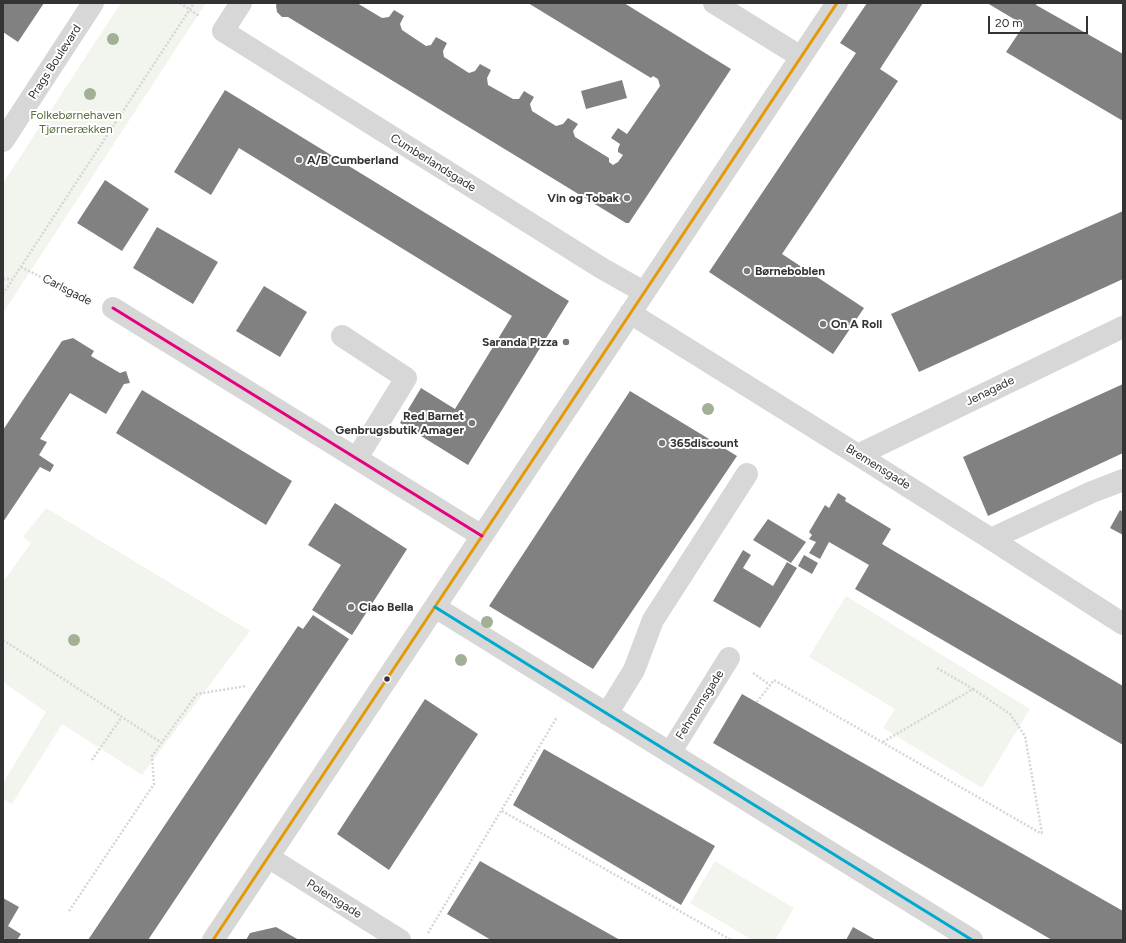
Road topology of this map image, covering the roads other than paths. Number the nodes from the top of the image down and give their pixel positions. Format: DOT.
graph roads {
  1 [pos="93,3"];
  2 [pos="241,3"];
  3 [pos="714,3"];
  4 [pos="837,3"];
  5 [pos="801,57"];
  6 [pos="4,138"];
  7 [pos="644,292"];
  8 [pos="113,308"];
  9 [pos="630,313"];
  10 [pos="1123,327"];
  11 [pos="342,336"];
  12 [pos="858,455"];
  13 [pos="357,458"];
  14 [pos="747,474"];
  15 [pos="1123,480"];
  16 [pos="482,536"];
  17 [pos="991,539"];
  18 [pos="435,607"];
  19 [pos="1123,624"];
  20 [pos="729,658"];
  21 [pos="608,714"];
  22 [pos="670,753"];
  23 [pos="268,857"];
  24 [pos="213,940"];
  25 [pos="400,940"];
  26 [pos="972,940"];
  1 -- 6 [label="street, Prags Boulevard"];
  2 -- 7 [label="street, Cumberlandsgade"];
  3 -- 5 [label="street"];
  4 -- 5 [label="street"];
  5 -- 7 [label="street"];
  7 -- 9 [label="street"];
  8 -- 13 [label="street"];
  9 -- 12 [label="street, Bremensgade"];
  9 -- 16 [label="street"];
  10 -- 12 [label="street, Jenagade"];
  11 -- 13 [label="street"];
  12 -- 17 [label="street, Bremensgade"];
  13 -- 16 [label="street"];
  14 -- 21 [label="street"];
  15 -- 17 [label="street"];
  16 -- 18 [label="street"];
  17 -- 19 [label="street, Bremensgade"];
  18 -- 21 [label="street"];
  18 -- 23 [label="street"];
  20 -- 22 [label="street, Fehmernsgade"];
  21 -- 22 [label="street"];
  22 -- 26 [label="street"];
  23 -- 24 [label="street"];
  23 -- 25 [label="street, Polensgade"];
}
